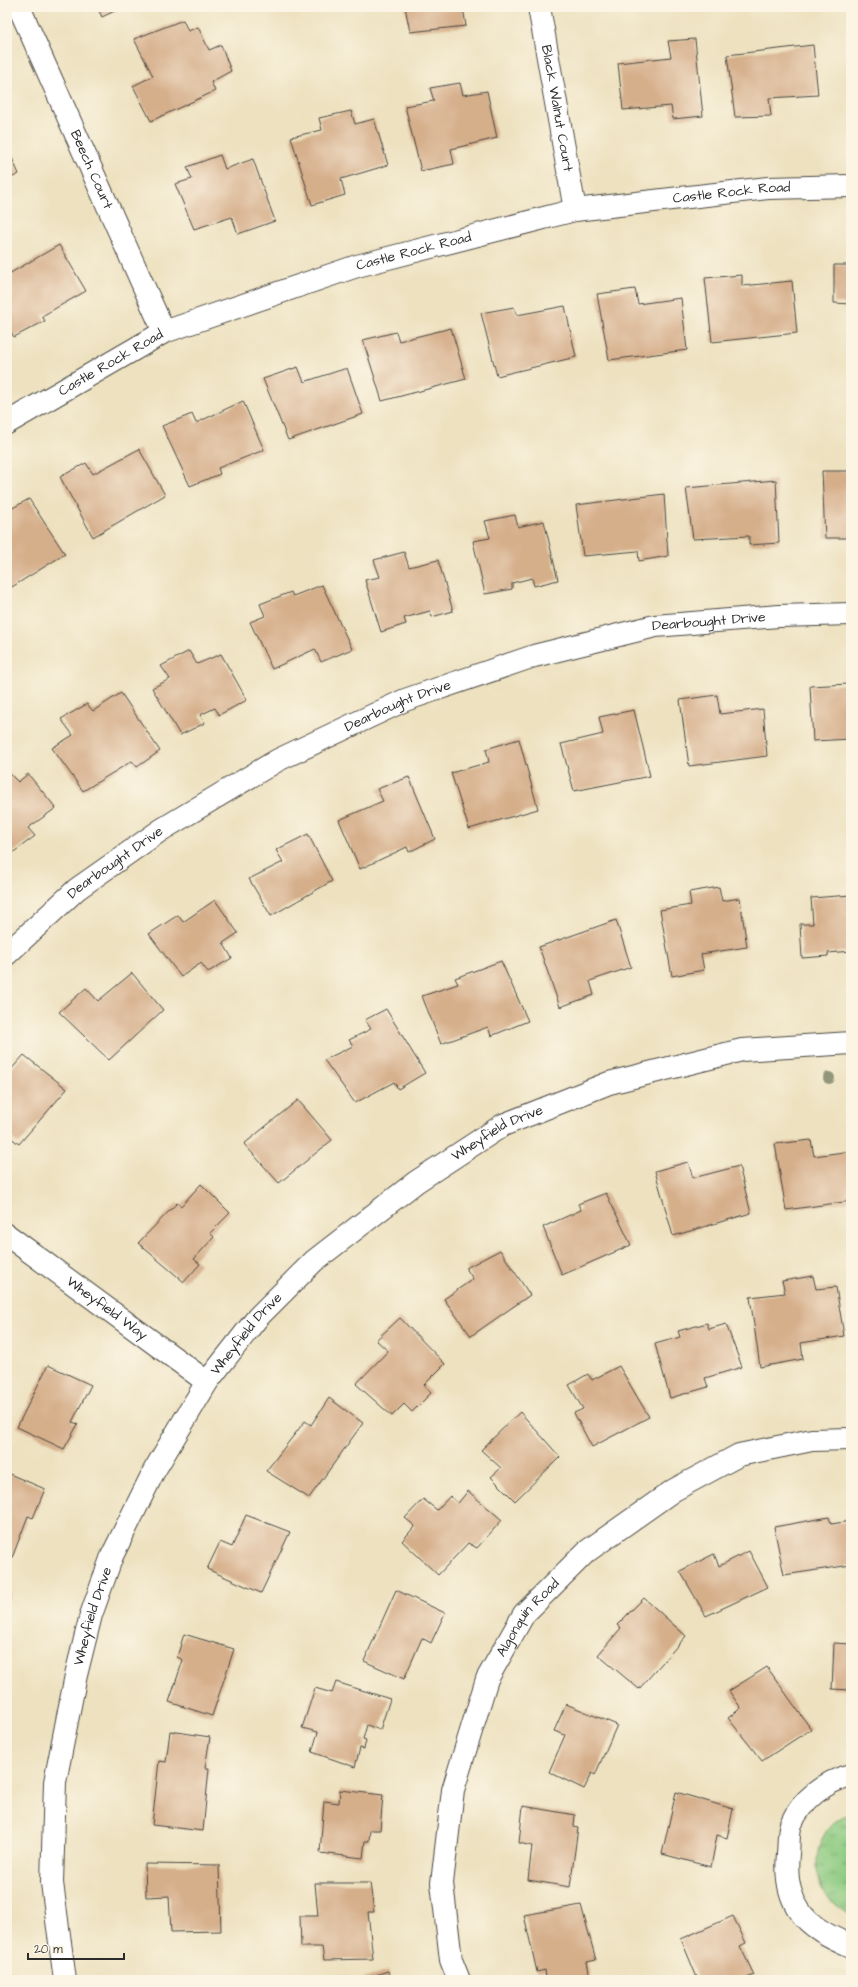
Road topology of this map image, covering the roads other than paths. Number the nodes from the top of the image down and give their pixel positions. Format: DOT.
graph roads {
  1 [pos="20,7"];
  2 [pos="539,7"];
  3 [pos="851,186"];
  4 [pos="575,210"];
  5 [pos="164,332"];
  6 [pos="7,423"];
  7 [pos="851,614"];
  8 [pos="7,954"];
  9 [pos="851,1043"];
  10 [pos="7,1235"];
  11 [pos="207,1382"];
  12 [pos="851,1439"];
  13 [pos="851,1776"];
  14 [pos="851,1946"];
  15 [pos="65,1980"];
  16 [pos="459,1980"];
  1 -- 5 [label="street, Beech Court"];
  2 -- 4 [label="street, Black Walnut Court"];
  3 -- 4 [label="street, Castle Rock Road"];
  4 -- 5 [label="street, Castle Rock Road"];
  5 -- 6 [label="street, Castle Rock Road"];
  7 -- 8 [label="street, Dearbought Drive"];
  9 -- 11 [label="street, Wheyfield Drive"];
  10 -- 11 [label="street, Wheyfield Way"];
  11 -- 15 [label="street, Wheyfield Drive"];
  12 -- 16 [label="street, Algonquin Road"];
  13 -- 14 [label="street"];
}
